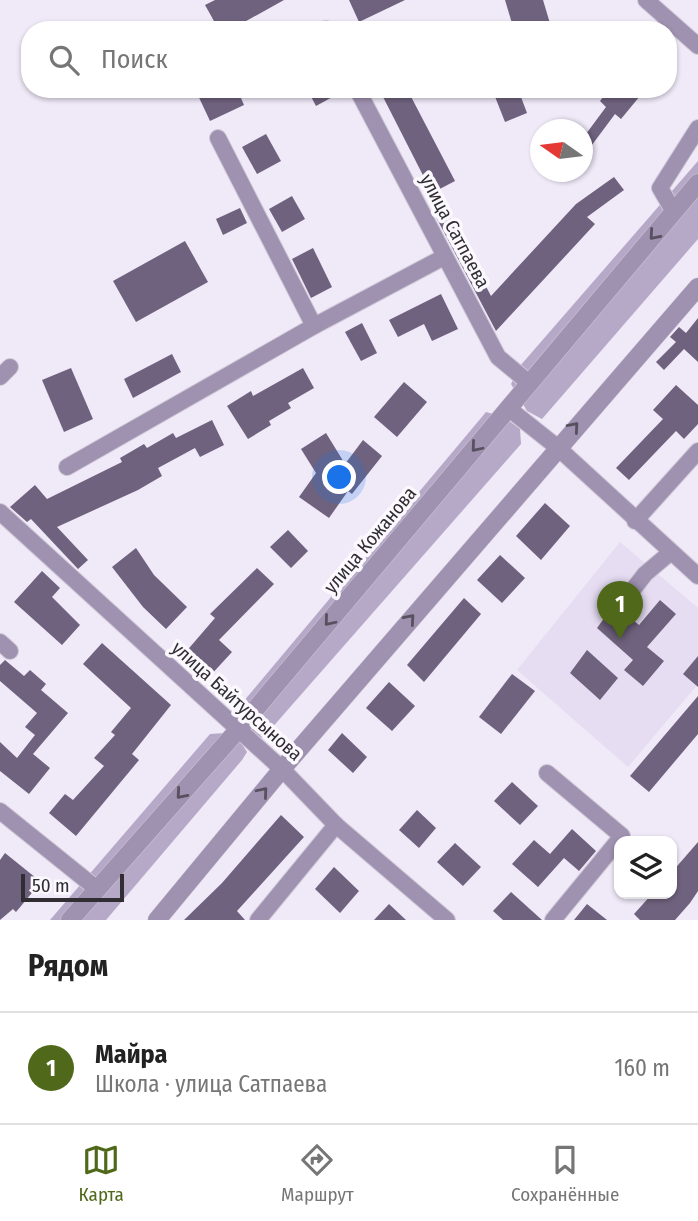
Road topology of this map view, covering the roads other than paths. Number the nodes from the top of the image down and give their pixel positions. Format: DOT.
graph roads {
  1 [pos="646,0"];
  2 [pos="670,21"];
  3 [pos="677,27"];
  4 [pos="698,46"];
  5 [pos="362,98"];
  6 [pos="698,128"];
  7 [pos="218,138"];
  8 [pos="698,183"];
  9 [pos="674,212"];
  10 [pos="444,257"];
  11 [pos="698,287"];
  12 [pos="314,326"];
  13 [pos="528,382"];
  14 [pos="508,408"];
  15 [pos="557,447"];
  16 [pos="698,452"];
  17 [pos="67,467"];
  18 [pos="0,512"];
  19 [pos="635,521"];
  20 [pos="671,552"];
  21 [pos="698,576"];
  22 [pos="621,605"];
  23 [pos="237,731"];
  24 [pos="282,769"];
  25 [pos="547,773"];
  26 [pos="0,811"];
  27 [pos="336,825"];
  28 [pos="97,889"];
  29 [pos="70,920"];
  30 [pos="157,920"];
  31 [pos="258,920"];
  32 [pos="447,920"];
  33 [pos="553,920"];
  1 -- 2 [label="street"];
  3 -- 4 [label="street"];
  5 -- 10 [label="street, улица Сатпаева"];
  6 -- 9 [label="street"];
  7 -- 12 [label="street"];
  8 -- 9 [label="street, улица Кожанова"];
  9 -- 13 [label="street, улица Кожанова, one-way"];
  10 -- 12 [label="street"];
  10 -- 13 [label="street, улица Сатпаева"];
  15 -- 11 [label="street, one-way"];
  12 -- 17 [label="street"];
  13 -- 14 [label="street, улица Кожанова"];
  14 -- 15 [label="street"];
  14 -- 23 [label="street, улица Кожанова, one-way"];
  15 -- 19 [label="street"];
  24 -- 15 [label="street, one-way"];
  16 -- 19 [label="street"];
  18 -- 23 [label="street, улица Байтурсынова"];
  19 -- 20 [label="street"];
  20 -- 21 [label="street"];
  20 -- 22 [label="street"];
  23 -- 24 [label="street, улица Байтурсынова"];
  23 -- 28 [label="street, улица Кожанова, one-way"];
  24 -- 27 [label="street, улица Байтурсынова"];
  30 -- 24 [label="street, one-way"];
  25 -- 33 [label="street"];
  26 -- 28 [label="street"];
  27 -- 31 [label="street"];
  27 -- 32 [label="street, улица Байтурсынова"];
  28 -- 29 [label="street, улица Кожанова"];
}
